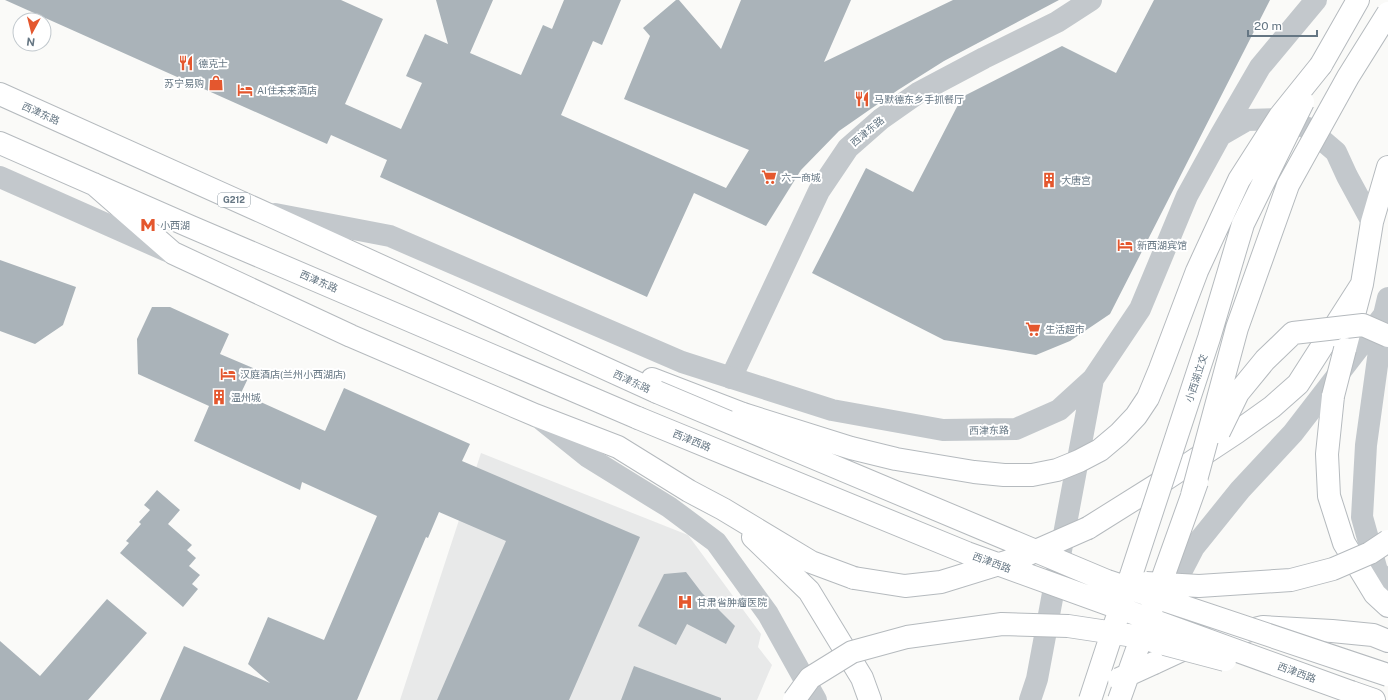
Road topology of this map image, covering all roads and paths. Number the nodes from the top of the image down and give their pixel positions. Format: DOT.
graph roads {
  1 [pos="1091,0"];
  2 [pos="1316,0"];
  3 [pos="1358,0"];
  4 [pos="1388,13"];
  5 [pos="1321,65"];
  6 [pos="0,94"];
  7 [pos="1220,136"];
  8 [pos="0,143"];
  9 [pos="1388,167"];
  10 [pos="0,177"];
  11 [pos="94,184"];
  12 [pos="258,210"];
  13 [pos="1372,222"];
  14 [pos="173,253"];
  15 [pos="1362,284"];
  16 [pos="468,306"];
  17 [pos="1387,316"];
  18 [pos="731,378"];
  19 [pos="1093,379"];
  20 [pos="535,415"];
  21 [pos="638,418"];
  22 [pos="1192,495"];
  23 [pos="723,509"];
  24 [pos="1388,541"];
  25 [pos="1107,581"];
  26 [pos="1388,582"];
  27 [pos="1388,606"];
  28 [pos="1388,641"];
  29 [pos="1388,675"];
  30 [pos="1351,692"];
  31 [pos="794,700"];
  32 [pos="816,700"];
  33 [pos="870,700"];
  34 [pos="1030,700"];
  35 [pos="1075,700"];
  36 [pos="1090,700"];
  37 [pos="1118,700"];
  38 [pos="1374,700"];
  1 -- 18 [label="street, 西津东路"];
  2 -- 7 [label="street"];
  3 -- 5 [label="main road"];
  4 -- 22 [label="main road, bridge"];
  5 -- 16 [label="main road, bridge"];
  5 -- 36 [label="main road, 小西湖立交, bridge"];
  6 -- 12 [label="main road, 西津东路 / G212"];
  7 -- 13 [label="street"];
  7 -- 19 [label="street"];
  8 -- 11 [label="main road, 西津东路"];
  9 -- 13 [label="main road"];
  10 -- 14 [label="street"];
  11 -- 14 [label="main road"];
  11 -- 21 [label="main road, 西津东路"];
  12 -- 16 [label="main road, 西津东路 / G212"];
  12 -- 18 [label="street, 西津东路"];
  13 -- 15 [label="main road"];
  14 -- 20 [label="main road"];
  15 -- 23 [label="main road, bridge"];
  15 -- 27 [label="main road, bridge"];
  16 -- 25 [label="main road, 西津东路, bridge"];
  17 -- 22 [label="main road, bridge"];
  17 -- 26 [label="street"];
  17 -- 37 [label="street"];
  18 -- 19 [label="street, 西津东路"];
  19 -- 34 [label="street"];
  20 -- 23 [label="main road"];
  20 -- 32 [label="street"];
  21 -- 30 [label="main road, 西津西路, bridge"];
  22 -- 37 [label="main road, bridge"];
  23 -- 33 [label="main road"];
  24 -- 25 [label="main road, bridge"];
  25 -- 29 [label="main road, 西津东路, bridge"];
  28 -- 35 [label="main road, bridge"];
  30 -- 31 [label="main road, bridge"];
  30 -- 38 [label="main road"];
}
